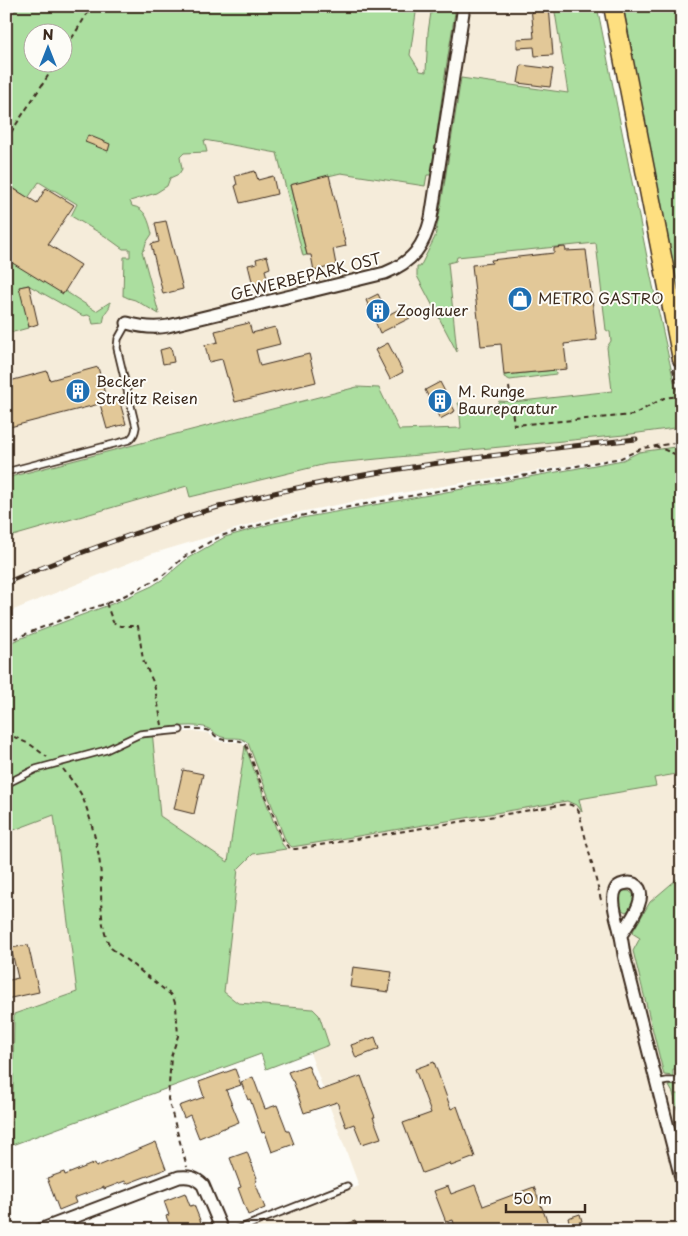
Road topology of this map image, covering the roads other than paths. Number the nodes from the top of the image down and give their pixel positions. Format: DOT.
graph roads {
  1 [pos="464,6"];
  2 [pos="612,6"];
  3 [pos="127,323"];
  4 [pos="682,359"];
  5 [pos="6,472"];
  6 [pos="180,730"];
  7 [pos="6,784"];
  8 [pos="621,935"];
  9 [pos="682,1081"];
  10 [pos="656,1084"];
  11 [pos="682,1182"];
  12 [pos="347,1186"];
  13 [pos="40,1230"];
  14 [pos="222,1230"];
  15 [pos="236,1230"];
  1 -- 3 [label="street, GEWERBEPARK OST"];
  2 -- 4 [label="main road"];
  3 -- 5 [label="lane"];
  6 -- 7 [label="lane"];
  8 -- 10 [label="street"];
  9 -- 10 [label="lane"];
  10 -- 11 [label="street"];
  12 -- 15 [label="lane"];
  13 -- 14 [label="street"];
}
